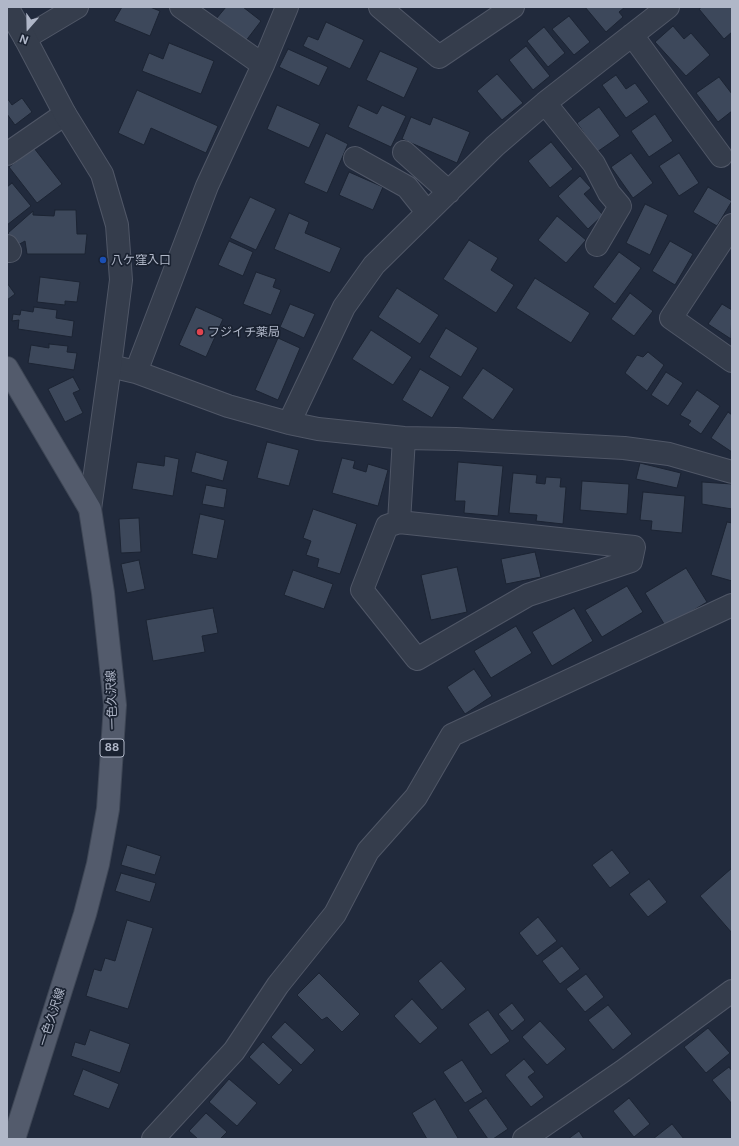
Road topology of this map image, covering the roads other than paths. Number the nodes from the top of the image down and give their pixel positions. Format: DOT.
graph roads {
  1 [pos="7,7"];
  2 [pos="77,7"];
  3 [pos="181,7"];
  4 [pos="288,7"];
  5 [pos="380,7"];
  6 [pos="513,7"];
  7 [pos="668,7"];
  8 [pos="632,35"];
  9 [pos="25,38"];
  10 [pos="263,65"];
  11 [pos="544,103"];
  12 [pos="65,114"];
  13 [pos="404,152"];
  14 [pos="7,154"];
  15 [pos="721,156"];
  16 [pos="355,158"];
  17 [pos="449,192"];
  18 [pos="427,212"];
  19 [pos="732,225"];
  20 [pos="597,245"];
  21 [pos="732,361"];
  22 [pos="110,366"];
  23 [pos="7,368"];
  24 [pos="136,372"];
  25 [pos="289,423"];
  26 [pos="404,438"];
  27 [pos="732,472"];
  28 [pos="90,509"];
  29 [pos="399,522"];
  30 [pos="732,605"];
  31 [pos="732,991"];
  32 [pos="14,1139"];
  33 [pos="153,1139"];
  34 [pos="524,1139"];
  1 -- 9 [label="street"];
  2 -- 9 [label="street"];
  3 -- 10 [label="street"];
  4 -- 10 [label="street"];
  5 -- 6 [label="street"];
  7 -- 8 [label="street"];
  8 -- 11 [label="street"];
  8 -- 15 [label="street"];
  9 -- 12 [label="street"];
  10 -- 24 [label="street"];
  11 -- 17 [label="street"];
  11 -- 20 [label="street"];
  12 -- 14 [label="street"];
  12 -- 22 [label="street"];
  13 -- 17 [label="street"];
  16 -- 18 [label="street"];
  17 -- 18 [label="street"];
  18 -- 25 [label="street"];
  19 -- 21 [label="street"];
  22 -- 24 [label="street"];
  22 -- 28 [label="street"];
  23 -- 28 [label="main road, 一色久沢線 / 88"];
  24 -- 25 [label="street"];
  25 -- 26 [label="street"];
  26 -- 27 [label="street"];
  26 -- 29 [label="street"];
  28 -- 32 [label="main road, 一色久沢線 / 88"];
  29 -- 29 [label="street"];
  30 -- 33 [label="street"];
  31 -- 34 [label="street"];
}
